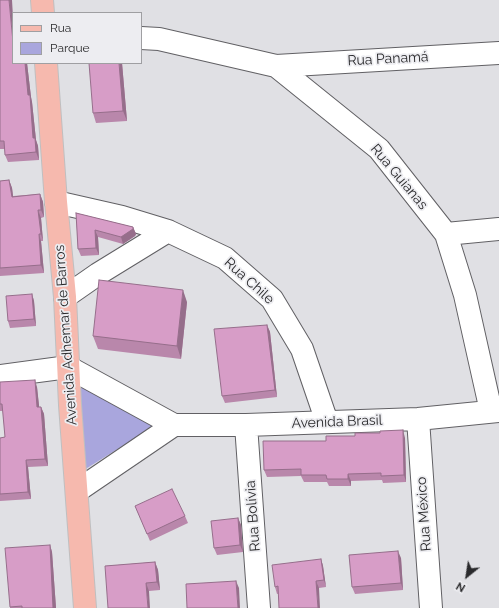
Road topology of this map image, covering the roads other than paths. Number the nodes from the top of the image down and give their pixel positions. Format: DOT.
graph roads {
  1 [pos="42,0"];
  2 [pos="43,12"];
  3 [pos="142,38"];
  4 [pos="499,53"];
  5 [pos="46,64"];
  6 [pos="276,66"];
  7 [pos="56,202"];
  8 [pos="499,229"];
  9 [pos="168,231"];
  10 [pos="446,234"];
  11 [pos="65,298"];
  12 [pos="68,367"];
  13 [pos="0,376"];
  14 [pos="495,411"];
  15 [pos="418,419"];
  16 [pos="326,422"];
  17 [pos="246,425"];
  18 [pos="174,426"];
  19 [pos="77,491"];
  20 [pos="85,608"];
  21 [pos="259,608"];
  22 [pos="431,608"];
  1 -- 2 [label="main road"];
  3 -- 6 [label="street, Rua Guianas"];
  4 -- 6 [label="street, Rua Panamá"];
  5 -- 7 [label="main road, Avenida Adhemar de Barros"];
  6 -- 10 [label="street, Rua Guianas"];
  7 -- 9 [label="street, Rua Chile"];
  7 -- 11 [label="main road, Avenida Adhemar de Barros"];
  8 -- 10 [label="street"];
  9 -- 11 [label="street"];
  9 -- 16 [label="street, Rua Chile"];
  10 -- 14 [label="street, Rua Guianas"];
  11 -- 12 [label="main road, Avenida Adhemar de Barros"];
  12 -- 13 [label="street"];
  12 -- 18 [label="street, Avenida Brasil"];
  12 -- 19 [label="main road, Avenida Adhemar de Barros"];
  14 -- 15 [label="street, Avenida Brasil"];
  15 -- 16 [label="street, Avenida Brasil"];
  15 -- 22 [label="street, Rua México"];
  16 -- 17 [label="street, Avenida Brasil"];
  17 -- 18 [label="street, Avenida Brasil"];
  17 -- 21 [label="street, Rua Bolívia"];
  18 -- 19 [label="street"];
  19 -- 20 [label="main road, Avenida Adhemar de Barros"];
}
